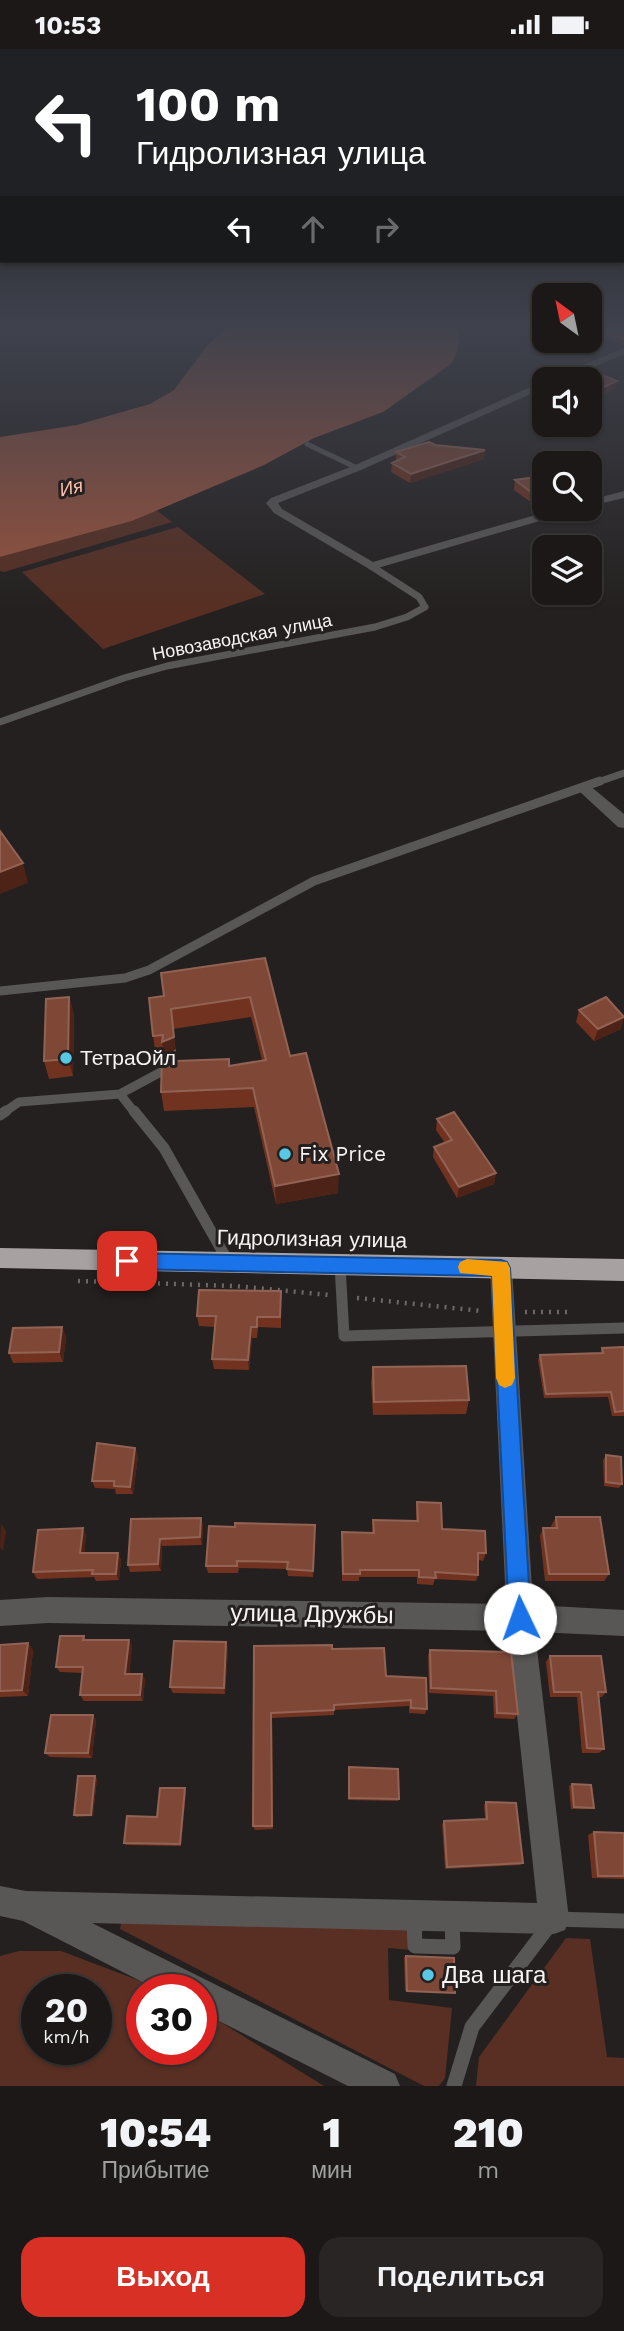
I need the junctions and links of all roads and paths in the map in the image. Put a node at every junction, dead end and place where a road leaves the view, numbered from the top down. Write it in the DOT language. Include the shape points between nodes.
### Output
graph roads {
  1 [pos="456,423"];
  2 [pos="307,444"];
  3 [pos="357,467"];
  4 [pos="624,493"];
  5 [pos="602,499"];
  6 [pos="532,520"];
  7 [pos="372,566"];
  8 [pos="0,722"];
  9 [pos="624,773"];
  10 [pos="584,788"];
  11 [pos="624,824"];
  12 [pos="0,991"];
  13 [pos="188,1063"];
  14 [pos="120,1094"];
  15 [pos="0,1115"];
  16 [pos="0,1258"];
  17 [pos="229,1263"];
  18 [pos="340,1265"];
  19 [pos="501,1268"];
  20 [pos="624,1270"];
  21 [pos="69,1281"];
  22 [pos="342,1297"];
  23 [pos="583,1312"];
  24 [pos="502,1322"];
  25 [pos="624,1328"];
  26 [pos="0,1613"];
  27 [pos="520,1618"];
  28 [pos="624,1623"];
  29 [pos="13,1904"];
  30 [pos="554,1919"];
  31 [pos="624,1921"];
  32 [pos="159,1974"];
  33 [pos="217,2003"];
  34 [pos="383,2086"];
  35 [pos="454,2086"];
  1 -- 3 [label="street"];
  2 -- 3 [label="lane"];
  3 -- 7 [label="street" via="272,503 278,511"];
  4 -- 5 [label="street"];
  6 -- 7 [label="street"];
  7 -- 8 [label="lane, Новозаводская улица" via="419,597 425,607 375,627 167,666"];
  9 -- 10 [label="lane"];
  10 -- 11 [label="street"];
  10 -- 12 [label="lane" via="314,881 149,970 125,978"];
  13 -- 14 [label="lane" via="176,1064"];
  14 -- 15 [label="lane" via="19,1102"];
  14 -- 17 [label="lane" via="164,1148"];
  16 -- 17 [label="highway, Гидролизная улица"];
  17 -- 18 [label="highway, Гидролизная улица"];
  18 -- 19 [label="highway, Гидролизная улица"];
  18 -- 22 [label="lane"];
  19 -- 20 [label="highway, Гидролизная улица"];
  19 -- 24 [label="street"];
  21 -- 22 [label="path" via="235,1286"];
  22 -- 24 [label="path"];
  22 -- 24 [label="lane" via="345,1336"];
  23 -- 24 [label="path"];
  24 -- 25 [label="lane"];
  24 -- 27 [label="street"];
  26 -- 27 [label="street, улица Дружбы" via="48,1609"];
  27 -- 28 [label="street, улица Дружбы"];
  27 -- 30 [label="street"];
  29 -- 30 [label="street"];
  29 -- 32 [label="street"];
  30 -- 31 [label="lane"];
  30 -- 35 [label="lane" via="472,2027"];
  33 -- 34 [label="street"];
}
